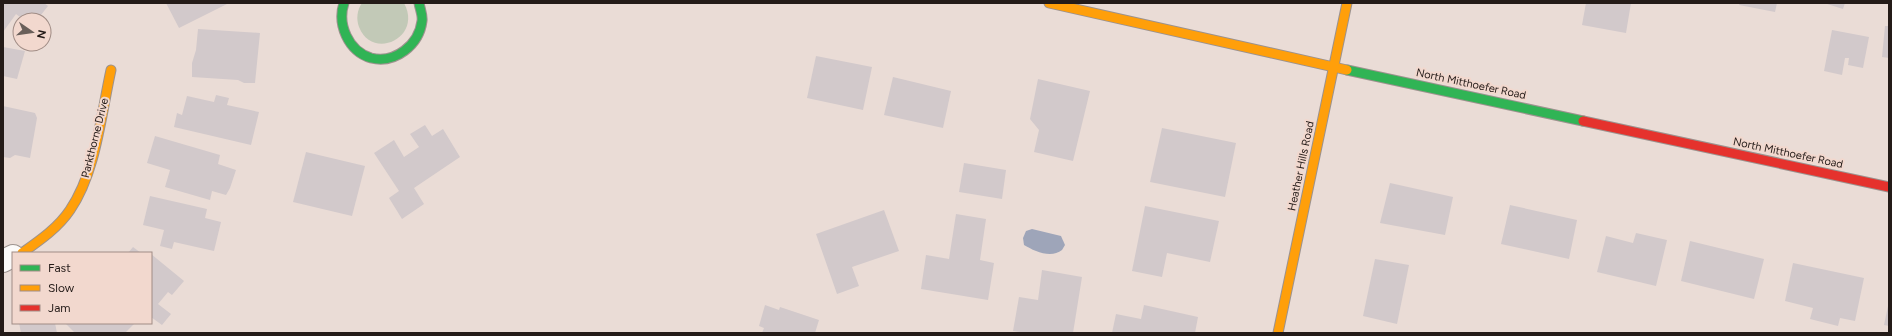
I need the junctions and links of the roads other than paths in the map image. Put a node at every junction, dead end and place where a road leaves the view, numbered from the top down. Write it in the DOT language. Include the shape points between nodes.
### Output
graph roads {
  1 [pos="344,3"];
  2 [pos="419,3"];
  3 [pos="1049,3"];
  4 [pos="1347,3"];
  5 [pos="1334,67"];
  6 [pos="111,70"];
  7 [pos="1889,187"];
  8 [pos="23,252"];
  9 [pos="12,256"];
  10 [pos="3,261"];
  11 [pos="1278,333"];
  1 -- 2 [label="main road" via="340,18 350,44 360,53 373,58 387,59 400,55 419,35 423,22"];
  3 -- 5 [label="main road, North Mitthoefer Road"];
  4 -- 5 [label="main road, Heather Hills Road"];
  5 -- 7 [label="main road, North Mitthoefer Road"];
  5 -- 11 [label="main road, Heather Hills Road"];
  6 -- 8 [label="main road, Parkthorne Drive" via="90,162 77,199 53,230"];
  9 -- 10 [label="street"];
}
